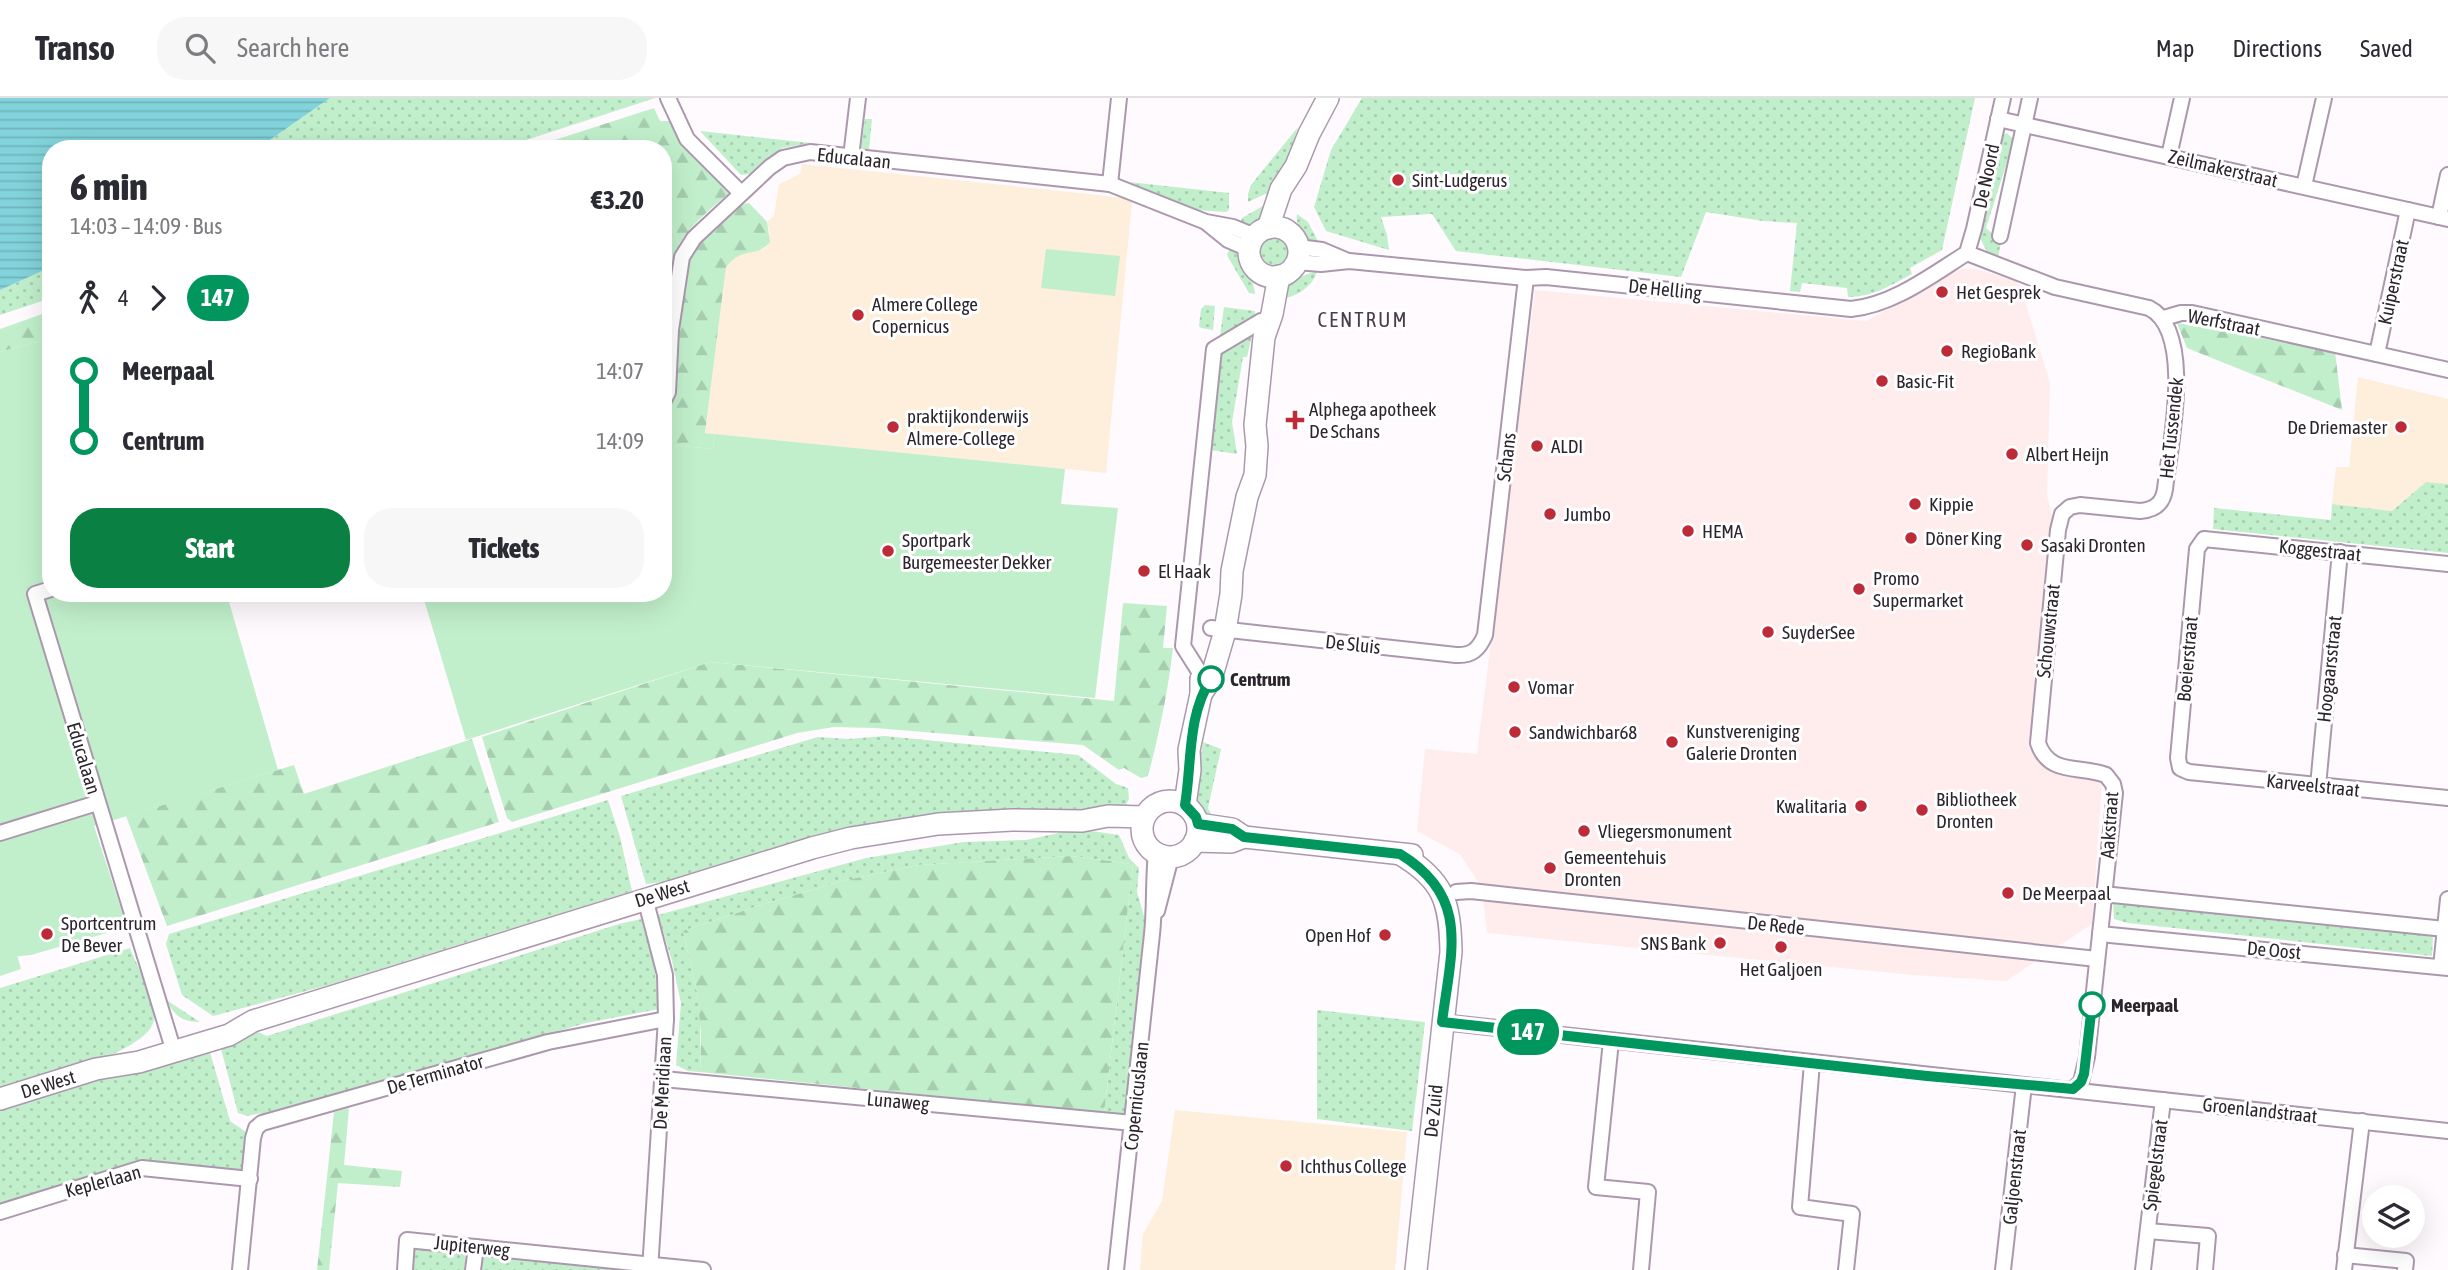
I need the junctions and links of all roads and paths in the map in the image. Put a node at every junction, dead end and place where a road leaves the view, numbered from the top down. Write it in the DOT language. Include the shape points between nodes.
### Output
graph roads {
  1 [pos="668,98"];
  2 [pos="858,98"];
  3 [pos="1119,98"];
  4 [pos="1328,98"];
  5 [pos="2003,98"];
  6 [pos="2031,98"];
  7 [pos="2182,98"];
  8 [pos="2323,98"];
  9 [pos="1998,119"];
  10 [pos="2025,125"];
  11 [pos="2169,156"];
  12 [pos="851,157"];
  13 [pos="2448,175"];
  14 [pos="1110,184"];
  15 [pos="2304,186"];
  16 [pos="741,193"];
  17 [pos="2408,210"];
  18 [pos="2443,218"];
  19 [pos="2000,236"];
  20 [pos="1275,242"];
  21 [pos="1967,253"];
  22 [pos="1271,275"];
  23 [pos="1526,278"];
  24 [pos="2165,318"];
  25 [pos="672,323"];
  26 [pos="1263,329"];
  27 [pos="2377,354"];
  28 [pos="2448,370"];
  29 [pos="2058,530"];
  30 [pos="2197,549"];
  31 [pos="2340,552"];
  32 [pos="2448,564"];
  33 [pos="42,592"];
  34 [pos="1218,629"];
  35 [pos="1485,635"];
  36 [pos="1200,673"];
  37 [pos="1201,694"];
  38 [pos="2038,732"];
  39 [pos="2180,768"];
  40 [pos="2318,786"];
  41 [pos="2448,798"];
  42 [pos="97,803"];
  43 [pos="1176,803"];
  44 [pos="1143,826"];
  45 [pos="0,833"];
  46 [pos="1197,833"];
  47 [pos="1400,854"];
  48 [pos="1163,855"];
  49 [pos="1464,892"];
  50 [pos="2103,894"];
  51 [pos="645,898"];
  52 [pos="2448,900"];
  53 [pos="2445,929"];
  54 [pos="2100,934"];
  55 [pos="1451,952"];
  56 [pos="2097,959"];
  57 [pos="2444,968"];
  58 [pos="666,1019"];
  59 [pos="1442,1022"];
  60 [pos="1611,1041"];
  61 [pos="172,1045"];
  62 [pos="1812,1063"];
  63 [pos="663,1079"];
  64 [pos="2024,1085"];
  65 [pos="2073,1089"];
  66 [pos="0,1099"];
  67 [pos="2163,1100"];
  68 [pos="2362,1121"];
  69 [pos="1133,1123"];
  70 [pos="2448,1130"];
  71 [pos="250,1179"];
  72 [pos="0,1212"];
  73 [pos="2148,1231"];
  74 [pos="476,1247"];
  75 [pos="2345,1262"];
  76 [pos="650,1267"];
  77 [pos="240,1270"];
  78 [pos="405,1270"];
  79 [pos="473,1270"];
  80 [pos="703,1270"];
  81 [pos="1116,1270"];
  82 [pos="1416,1270"];
  83 [pos="1641,1270"];
  84 [pos="1846,1270"];
  85 [pos="2003,1270"];
  86 [pos="2143,1270"];
  87 [pos="2205,1270"];
  88 [pos="2405,1270"];
  1 -- 16 [label="street" via="687,139"];
  2 -- 12 [label="street"];
  3 -- 14 [label="street"];
  4 -- 20 [label="main road" via="1281,189"];
  5 -- 9 [label="street, De Noord"];
  6 -- 10 [label="street, De Noord"];
  7 -- 11 [label="street"];
  8 -- 15 [label="street"];
  9 -- 10 [label="street, Zeilmakerstraat"];
  9 -- 21 [label="street, De Noord"];
  10 -- 11 [label="street, Zeilmakerstraat"];
  10 -- 19 [label="street, De Noord"];
  11 -- 15 [label="street, Zeilmakerstraat"];
  12 -- 14 [label="street, Educalaan"];
  12 -- 16 [label="street, Educalaan" via="810,152 783,158"];
  13 -- 18 [label="street"];
  14 -- 20 [label="street, Educalaan" via="1206,222"];
  15 -- 17 [label="street, Zeilmakerstraat"];
  16 -- 25 [label="street, Educalaan" via="694,238 682,257"];
  17 -- 18 [label="street, Zeilmakerstraat"];
  17 -- 27 [label="street, Kuiperstraat"];
  20 -- 22 [label="main road" via="1290,271"];
  20 -- 22 [label="main road" via="1252,263"];
  20 -- 23 [label="street, De Helling" via="1321,264 1349,261"];
  21 -- 23 [label="street, De Helling" via="1884,301 1852,309 1546,276"];
  21 -- 24 [label="street, Werfstraat" via="2055,287 2149,307"];
  22 -- 26 [label="main road" via="1260,312"];
  23 -- 35 [label="street, Schans"];
  24 -- 27 [label="street, Werfstraat" via="2192,313"];
  24 -- 29 [label="street, Het Tussendek" via="2178,371 2164,497 2155,507 2140,512 2075,506 2062,514"];
  26 -- 34 [label="main road" via="1255,425 1244,460 1247,497 1232,571 1220,590"];
  26 -- 36 [label="street" via="1214,349 1183,646"];
  27 -- 28 [label="street, Werfstraat"];
  29 -- 38 [label="street, Schouwstraat"];
  30 -- 31 [label="street, Koggestraat" via="2209,538"];
  30 -- 39 [label="street, Boeierstraat"];
  31 -- 32 [label="street, Koggestraat"];
  31 -- 40 [label="street, Hoogaarsstraat"];
  33 -- 42 [label="street, Educalaan" via="35,594"];
  34 -- 35 [label="street, De Sluis" via="1465,656 1479,648"];
  34 -- 36 [label="main road"];
  34 -- 37 [label="main road" via="1211,679"];
  36 -- 37 [label="main road"];
  37 -- 43 [label="main road" via="1189,750 1179,765"];
  38 -- 50 [label="street, Aakstraat" via="2040,748 2054,765 2098,772 2113,785"];
  39 -- 40 [label="street, Karveelstraat"];
  40 -- 41 [label="street, Karveelstraat"];
  42 -- 45 [label="street"];
  42 -- 61 [label="street, Educalaan"];
  43 -- 44 [label="main road" via="1150,809"];
  43 -- 46 [label="main road" via="1196,817"];
  44 -- 48 [label="main road" via="1149,849"];
  44 -- 51 [label="main road, De West" via="1106,829 1082,821 1012,820 938,824 851,838"];
  46 -- 47 [label="main road" via="1231,842 1244,837"];
  46 -- 48 [label="main road" via="1185,853"];
  47 -- 49 [label="main road" via="1429,861"];
  47 -- 55 [label="main road, De Zuid" via="1419,865 1442,893 1450,921"];
  48 -- 69 [label="street, Copernicuslaan" via="1153,887"];
  49 -- 55 [label="main road, De Zuid" via="1461,923"];
  49 -- 56 [label="street, De Rede"];
  50 -- 53 [label="street, De Oost"];
  50 -- 54 [label="street, Aakstraat"];
  51 -- 58 [label="street, De Meridiaan" via="665,975"];
  51 -- 61 [label="main road, De West" via="253,1021 229,1035"];
  52 -- 53 [label="street"];
  53 -- 57 [label="street"];
  54 -- 56 [label="street, Aakstraat"];
  54 -- 57 [label="street, De Oost"];
  55 -- 59 [label="main road, De Zuid"];
  56 -- 65 [label="street, Aakstraat" via="2084,1074"];
  58 -- 63 [label="street, De Meridiaan"];
  58 -- 71 [label="street, De Terminator" via="548,1042 262,1123 253,1138"];
  59 -- 60 [label="street, Groenlandstraat"];
  59 -- 82 [label="main road, De Zuid"];
  60 -- 62 [label="street, Groenlandstraat"];
  60 -- 83 [label="street" via="1596,1187 1648,1192"];
  61 -- 66 [label="main road, De West" via="139,1062 96,1069"];
  62 -- 64 [label="street, Groenlandstraat"];
  62 -- 84 [label="street" via="1800,1207 1852,1214"];
  63 -- 69 [label="street, Lunaweg"];
  63 -- 76 [label="street, De Meridiaan"];
  64 -- 65 [label="street, Groenlandstraat"];
  64 -- 85 [label="street, Galjoenstraat"];
  65 -- 67 [label="street, Groenlandstraat"];
  67 -- 68 [label="street, Groenlandstraat"];
  67 -- 73 [label="street, Spiegelstraat"];
  68 -- 70 [label="street, Groenlandstraat"];
  68 -- 75 [label="street"];
  69 -- 81 [label="street, Copernicuslaan"];
  71 -- 72 [label="street, Keplerlaan" via="142,1168"];
  71 -- 77 [label="street, De Terminator"];
  73 -- 86 [label="street, Spiegelstraat"];
  73 -- 87 [label="street, Spiegelstraat" via="2208,1236"];
  74 -- 76 [label="street, Jupiterweg"];
  74 -- 78 [label="street, Jupiterweg" via="407,1240"];
  74 -- 79 [label="street"];
  75 -- 88 [label="street" via="2406,1261"];
  76 -- 80 [label="street, Jupiterweg"];
}
